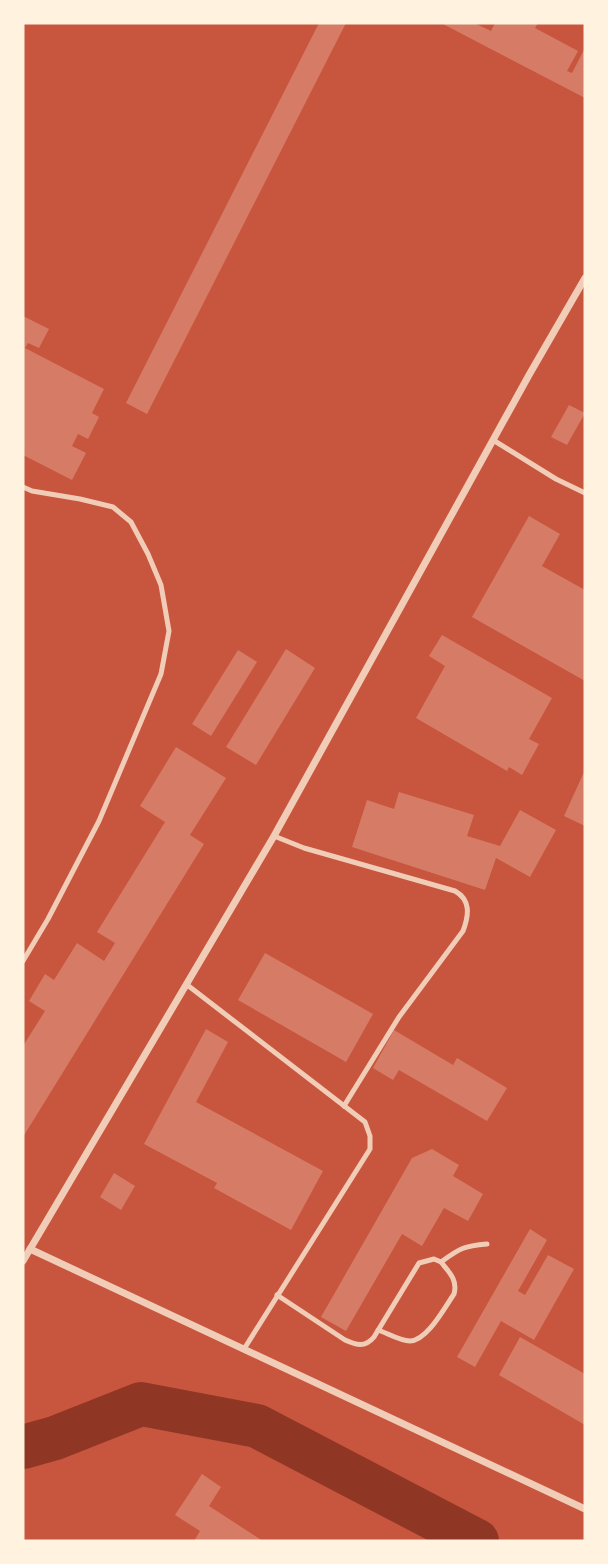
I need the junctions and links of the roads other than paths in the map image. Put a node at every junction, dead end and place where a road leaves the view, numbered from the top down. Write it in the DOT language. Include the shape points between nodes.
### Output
graph roads {
  1 [pos="585,278"];
  2 [pos="493,440"];
  3 [pos="23,487"];
  4 [pos="585,493"];
  5 [pos="274,836"];
  6 [pos="23,961"];
  7 [pos="186,984"];
  8 [pos="344,1106"];
  9 [pos="487,1244"];
  10 [pos="30,1249"];
  11 [pos="23,1261"];
  12 [pos="441,1262"];
  13 [pos="277,1295"];
  14 [pos="378,1330"];
  15 [pos="244,1349"];
  16 [pos="585,1510"];
  1 -- 2 [label="street"];
  2 -- 4 [label="lane"];
  2 -- 5 [label="street"];
  3 -- 6 [label="lane" via="113,507 131,522 161,585 169,631 162,674 99,821"];
  5 -- 7 [label="street"];
  5 -- 8 [label="lane" via="455,891 468,908 463,931 399,1017"];
  7 -- 8 [label="lane"];
  7 -- 10 [label="street"];
  8 -- 13 [label="lane" via="365,1122 370,1149"];
  9 -- 12 [label="lane" via="468,1246"];
  10 -- 11 [label="street"];
  10 -- 15 [label="street"];
  12 -- 14 [label="lane" via="419,1263"];
  12 -- 14 [label="lane" via="456,1287 425,1334 407,1341"];
  13 -- 14 [label="lane" via="356,1345 369,1342"];
  13 -- 15 [label="lane"];
  15 -- 16 [label="street"];
}
